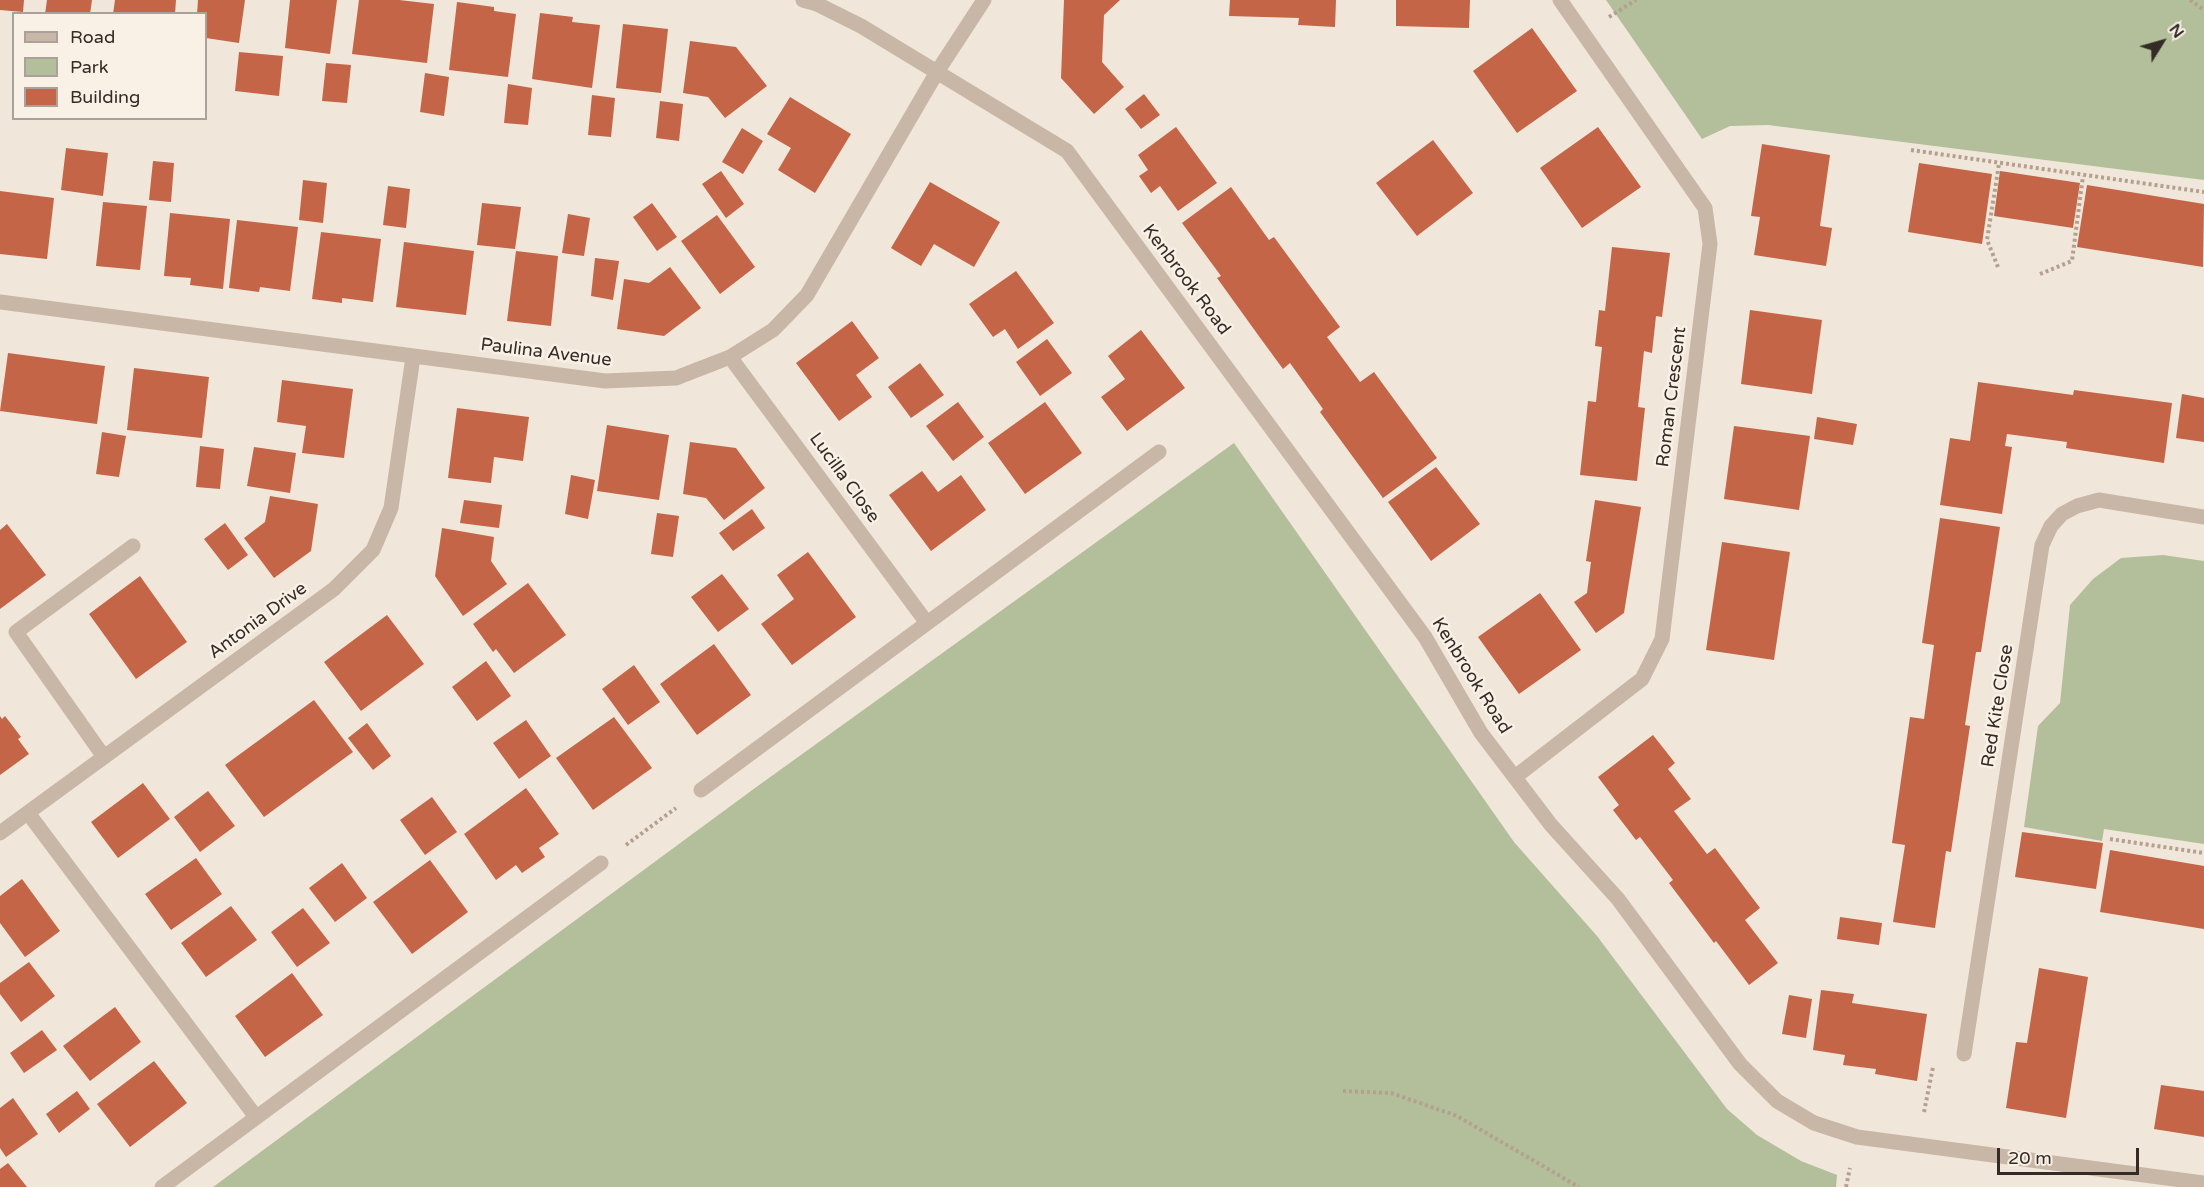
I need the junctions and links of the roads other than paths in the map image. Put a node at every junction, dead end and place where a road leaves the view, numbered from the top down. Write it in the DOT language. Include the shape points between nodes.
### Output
graph roads {
  1 [pos="984,0"];
  2 [pos="1560,0"];
  3 [pos="813,1"];
  4 [pos="937,72"];
  5 [pos="0,302"];
  6 [pos="413,357"];
  7 [pos="730,357"];
  8 [pos="1160,452"];
  9 [pos="2204,517"];
  10 [pos="133,546"];
  11 [pos="927,623"];
  12 [pos="104,757"];
  13 [pos="1515,777"];
  14 [pos="701,790"];
  15 [pos="28,813"];
  16 [pos="0,833"];
  17 [pos="601,863"];
  18 [pos="1964,1054"];
  19 [pos="256,1117"];
  20 [pos="2204,1183"];
  21 [pos="162,1187"];
  1 -- 4 [label="street, Paulina Avenue"];
  2 -- 13 [label="street, Roman Crescent" via="1705,207 1710,243 1662,639 1642,679"];
  3 -- 4 [label="street, Kenbrook Road"];
  4 -- 7 [label="street, Paulina Avenue" via="807,295 773,330"];
  4 -- 13 [label="street, Kenbrook Road" via="1066,151 1425,637 1481,733"];
  5 -- 6 [label="street, Paulina Avenue"];
  6 -- 7 [label="street, Paulina Avenue" via="605,381 676,378"];
  6 -- 12 [label="street, Antonia Drive" via="391,508 373,550 334,589"];
  7 -- 11 [label="street, Lucilla Close"];
  8 -- 11 [label="street"];
  9 -- 18 [label="street, Red Kite Close" via="2099,500 2062,514 2042,545"];
  10 -- 12 [label="street" via="15,632"];
  11 -- 14 [label="street"];
  12 -- 15 [label="street, Antonia Drive"];
  13 -- 20 [label="street, Kenbrook Road" via="1551,825 1618,899 1740,1064 1777,1101 1814,1123 1857,1137"];
  15 -- 16 [label="street, Antonia Drive"];
  15 -- 19 [label="street"];
  17 -- 19 [label="street"];
  19 -- 21 [label="street"];
}
